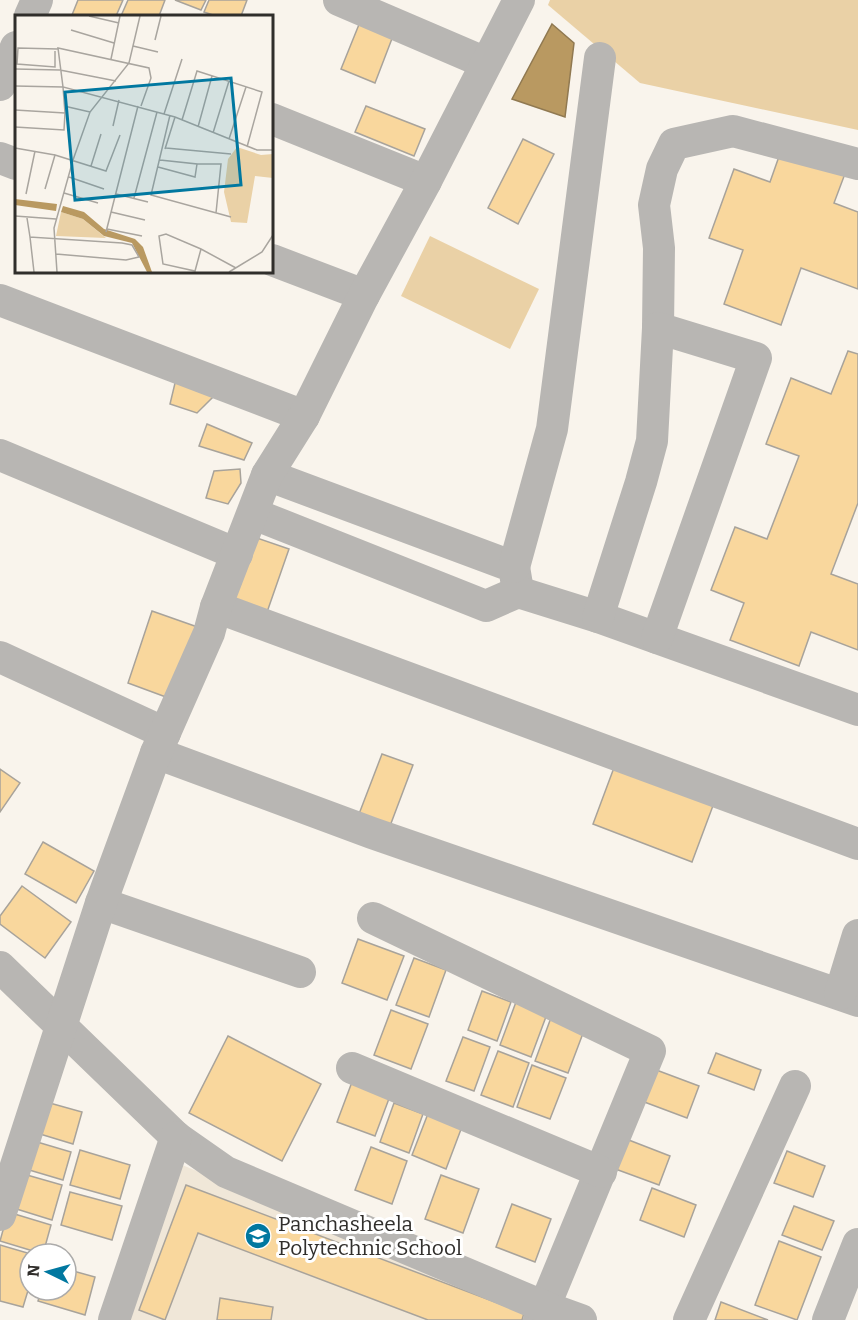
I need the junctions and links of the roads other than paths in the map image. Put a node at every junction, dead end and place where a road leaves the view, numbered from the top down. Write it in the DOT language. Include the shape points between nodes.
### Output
graph roads {
  1 [pos="37,0"];
  2 [pos="339,0"];
  3 [pos="519,0"];
  4 [pos="30,15"];
  5 [pos="15,49"];
  6 [pos="600,58"];
  7 [pos="486,63"];
  8 [pos="0,85"];
  9 [pos="273,119"];
  10 [pos="0,158"];
  11 [pos="15,164"];
  12 [pos="858,164"];
  13 [pos="426,181"];
  14 [pos="273,260"];
  15 [pos="364,295"];
  16 [pos="0,300"];
  17 [pos="658,328"];
  18 [pos="304,416"];
  19 [pos="0,455"];
  20 [pos="267,475"];
  21 [pos="254,514"];
  22 [pos="237,554"];
  23 [pos="516,579"];
  24 [pos="216,607"];
  25 [pos="598,617"];
  26 [pos="657,638"];
  27 [pos="0,657"];
  28 [pos="858,710"];
  29 [pos="161,743"];
  30 [pos="858,844"];
  31 [pos="100,903"];
  32 [pos="373,918"];
  33 [pos="858,935"];
  34 [pos="0,967"];
  35 [pos="300,972"];
  36 [pos="849,998"];
  37 [pos="60,1026"];
  38 [pos="352,1068"];
  39 [pos="795,1086"];
  40 [pos="176,1137"];
  41 [pos="601,1172"];
  42 [pos="0,1215"];
  43 [pos="858,1244"];
  44 [pos="542,1313"];
  45 [pos="114,1320"];
  46 [pos="581,1320"];
  47 [pos="689,1320"];
  48 [pos="828,1320"];
  1 -- 4 [label="street"];
  2 -- 7 [label="street"];
  3 -- 7 [label="street"];
  5 -- 8 [label="street"];
  6 -- 23 [label="street" via="552,429"];
  7 -- 13 [label="street"];
  9 -- 13 [label="street"];
  10 -- 11 [label="street"];
  12 -- 17 [label="street" via="734,131 674,144 662,169 654,205 659,248"];
  13 -- 15 [label="street"];
  14 -- 15 [label="street"];
  15 -- 18 [label="street"];
  16 -- 18 [label="street"];
  17 -- 25 [label="street" via="652,441"];
  17 -- 26 [label="street" via="756,358"];
  18 -- 20 [label="street"];
  19 -- 22 [label="street"];
  20 -- 21 [label="street"];
  20 -- 23 [label="street"];
  21 -- 22 [label="street"];
  21 -- 23 [label="street" via="486,606"];
  22 -- 24 [label="street"];
  23 -- 25 [label="street"];
  24 -- 29 [label="street" via="209,633"];
  24 -- 30 [label="street"];
  25 -- 26 [label="street"];
  26 -- 28 [label="street"];
  27 -- 29 [label="street"];
  29 -- 31 [label="street"];
  29 -- 36 [label="street" via="372,833"];
  31 -- 35 [label="street"];
  31 -- 37 [label="street"];
  32 -- 41 [label="street" via="650,1052"];
  33 -- 36 [label="street"];
  34 -- 37 [label="street"];
  37 -- 40 [label="street"];
  37 -- 42 [label="street"];
  38 -- 41 [label="street"];
  39 -- 47 [label="street"];
  40 -- 44 [label="street" via="226,1172"];
  40 -- 45 [label="street"];
  41 -- 44 [label="street"];
  43 -- 48 [label="street"];
  44 -- 46 [label="street"];
}
